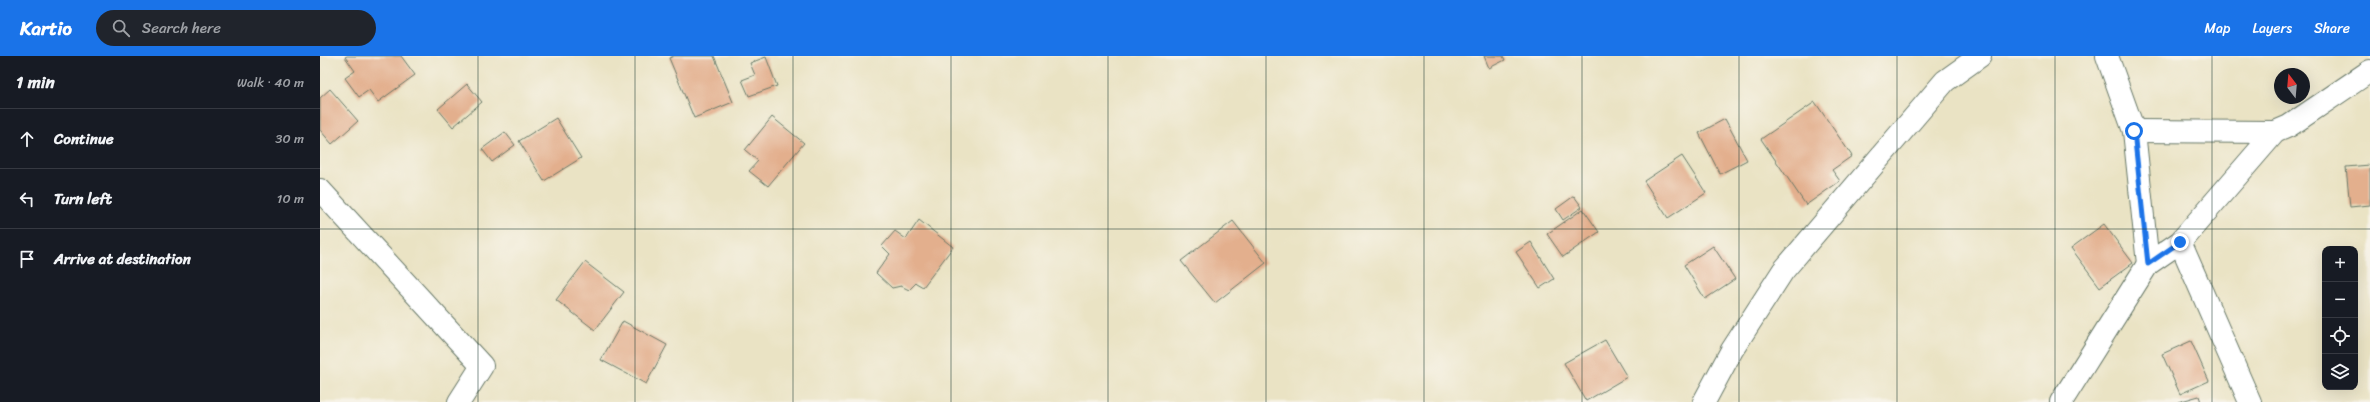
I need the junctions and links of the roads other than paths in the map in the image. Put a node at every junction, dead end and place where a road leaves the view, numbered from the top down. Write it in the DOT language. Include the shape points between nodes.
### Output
graph roads {
  1 [pos="1980,56"];
  2 [pos="2106,56"];
  3 [pos="2370,71"];
  4 [pos="2134,131"];
  5 [pos="2275,132"];
  6 [pos="320,190"];
  7 [pos="2180,242"];
  8 [pos="2148,264"];
  9 [pos="459,402"];
  10 [pos="1704,402"];
  11 [pos="2061,402"];
  12 [pos="2250,402"];
  1 -- 10 [label="street" via="1945,81 1783,271 1732,350"];
  2 -- 4 [label="street"];
  3 -- 5 [label="street" via="2289,126"];
  4 -- 5 [label="street"];
  4 -- 8 [label="street"];
  5 -- 7 [label="street"];
  6 -- 9 [label="street" via="482,366"];
  7 -- 8 [label="street"];
  7 -- 12 [label="street"];
  8 -- 11 [label="street"];
}
